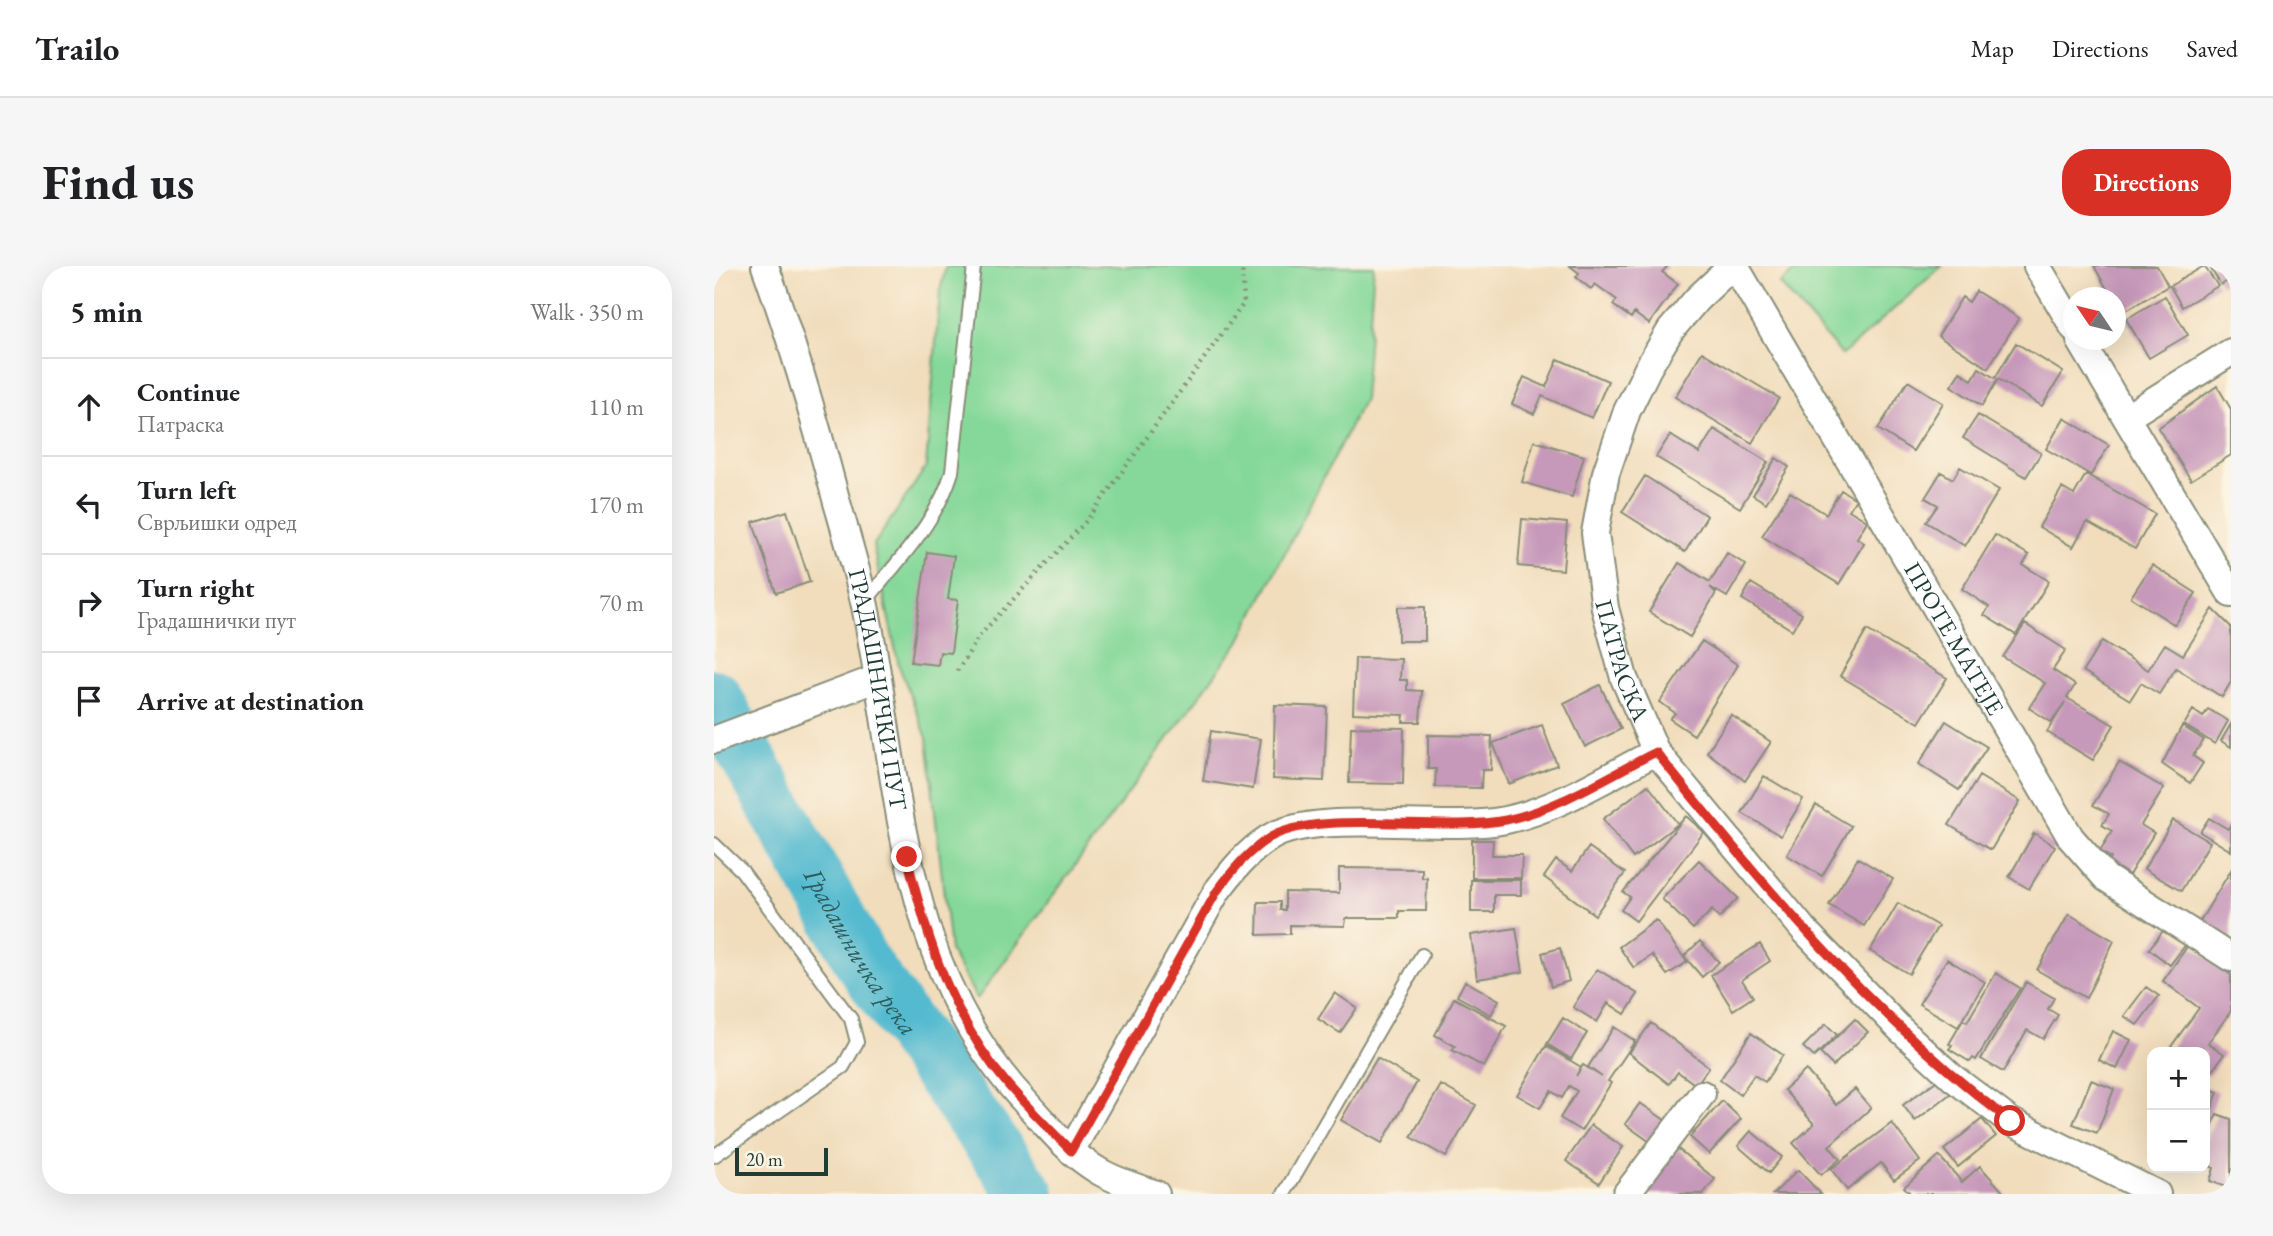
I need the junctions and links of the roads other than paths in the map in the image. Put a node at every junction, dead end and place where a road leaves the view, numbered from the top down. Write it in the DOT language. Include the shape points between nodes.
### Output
graph roads {
  1 [pos="765,266"];
  2 [pos="974,266"];
  3 [pos="1733,266"];
  4 [pos="2037,266"];
  5 [pos="2063,310"];
  6 [pos="2086,350"];
  7 [pos="2231,352"];
  8 [pos="2127,417"];
  9 [pos="2231,594"];
  10 [pos="864,603"];
  11 [pos="878,678"];
  12 [pos="714,740"];
  13 [pos="1656,752"];
  14 [pos="714,844"];
  15 [pos="1422,956"];
  16 [pos="2231,958"];
  17 [pos="1702,1094"];
  18 [pos="1071,1151"];
  19 [pos="714,1156"];
  20 [pos="1156,1194"];
  21 [pos="1284,1194"];
  22 [pos="1626,1194"];
  23 [pos="2157,1194"];
  1 -- 10 [label="street, ГРАДАШНИЧКИ ПУТ" via="802,370"];
  2 -- 10 [label="lane" via="952,471 945,495"];
  3 -- 13 [label="street, ПАТРАСКА" via="1670,331 1648,368 1627,411 1606,473 1595,533 1597,564 1624,678"];
  3 -- 16 [label="street, ПРОТЕ МАТЕЈЕ" via="2071,838 2106,878"];
  4 -- 5 [label="street"];
  6 -- 8 [label="street"];
  7 -- 8 [label="street"];
  8 -- 9 [label="street"];
  10 -- 11 [label="street, ГРАДАШНИЧКИ ПУТ"];
  11 -- 12 [label="street"];
  11 -- 18 [label="street, ГРАДАШНИЧКИ ПУТ" via="907,857 934,955 962,1017 1007,1084"];
  13 -- 18 [label="street" via="1557,802 1508,820 1465,826 1312,825 1271,837 1237,864 1217,891"];
  13 -- 23 [label="street, ПАТРАСКА" via="1804,930 1953,1078 2010,1121"];
  14 -- 19 [label="lane" via="742,871 851,1019 856,1042 844,1067"];
  15 -- 21 [label="lane"];
  17 -- 22 [label="street"];
  18 -- 20 [label="street, ГРАДАШНИЧКИ ПУТ" via="1098,1171"];
}
